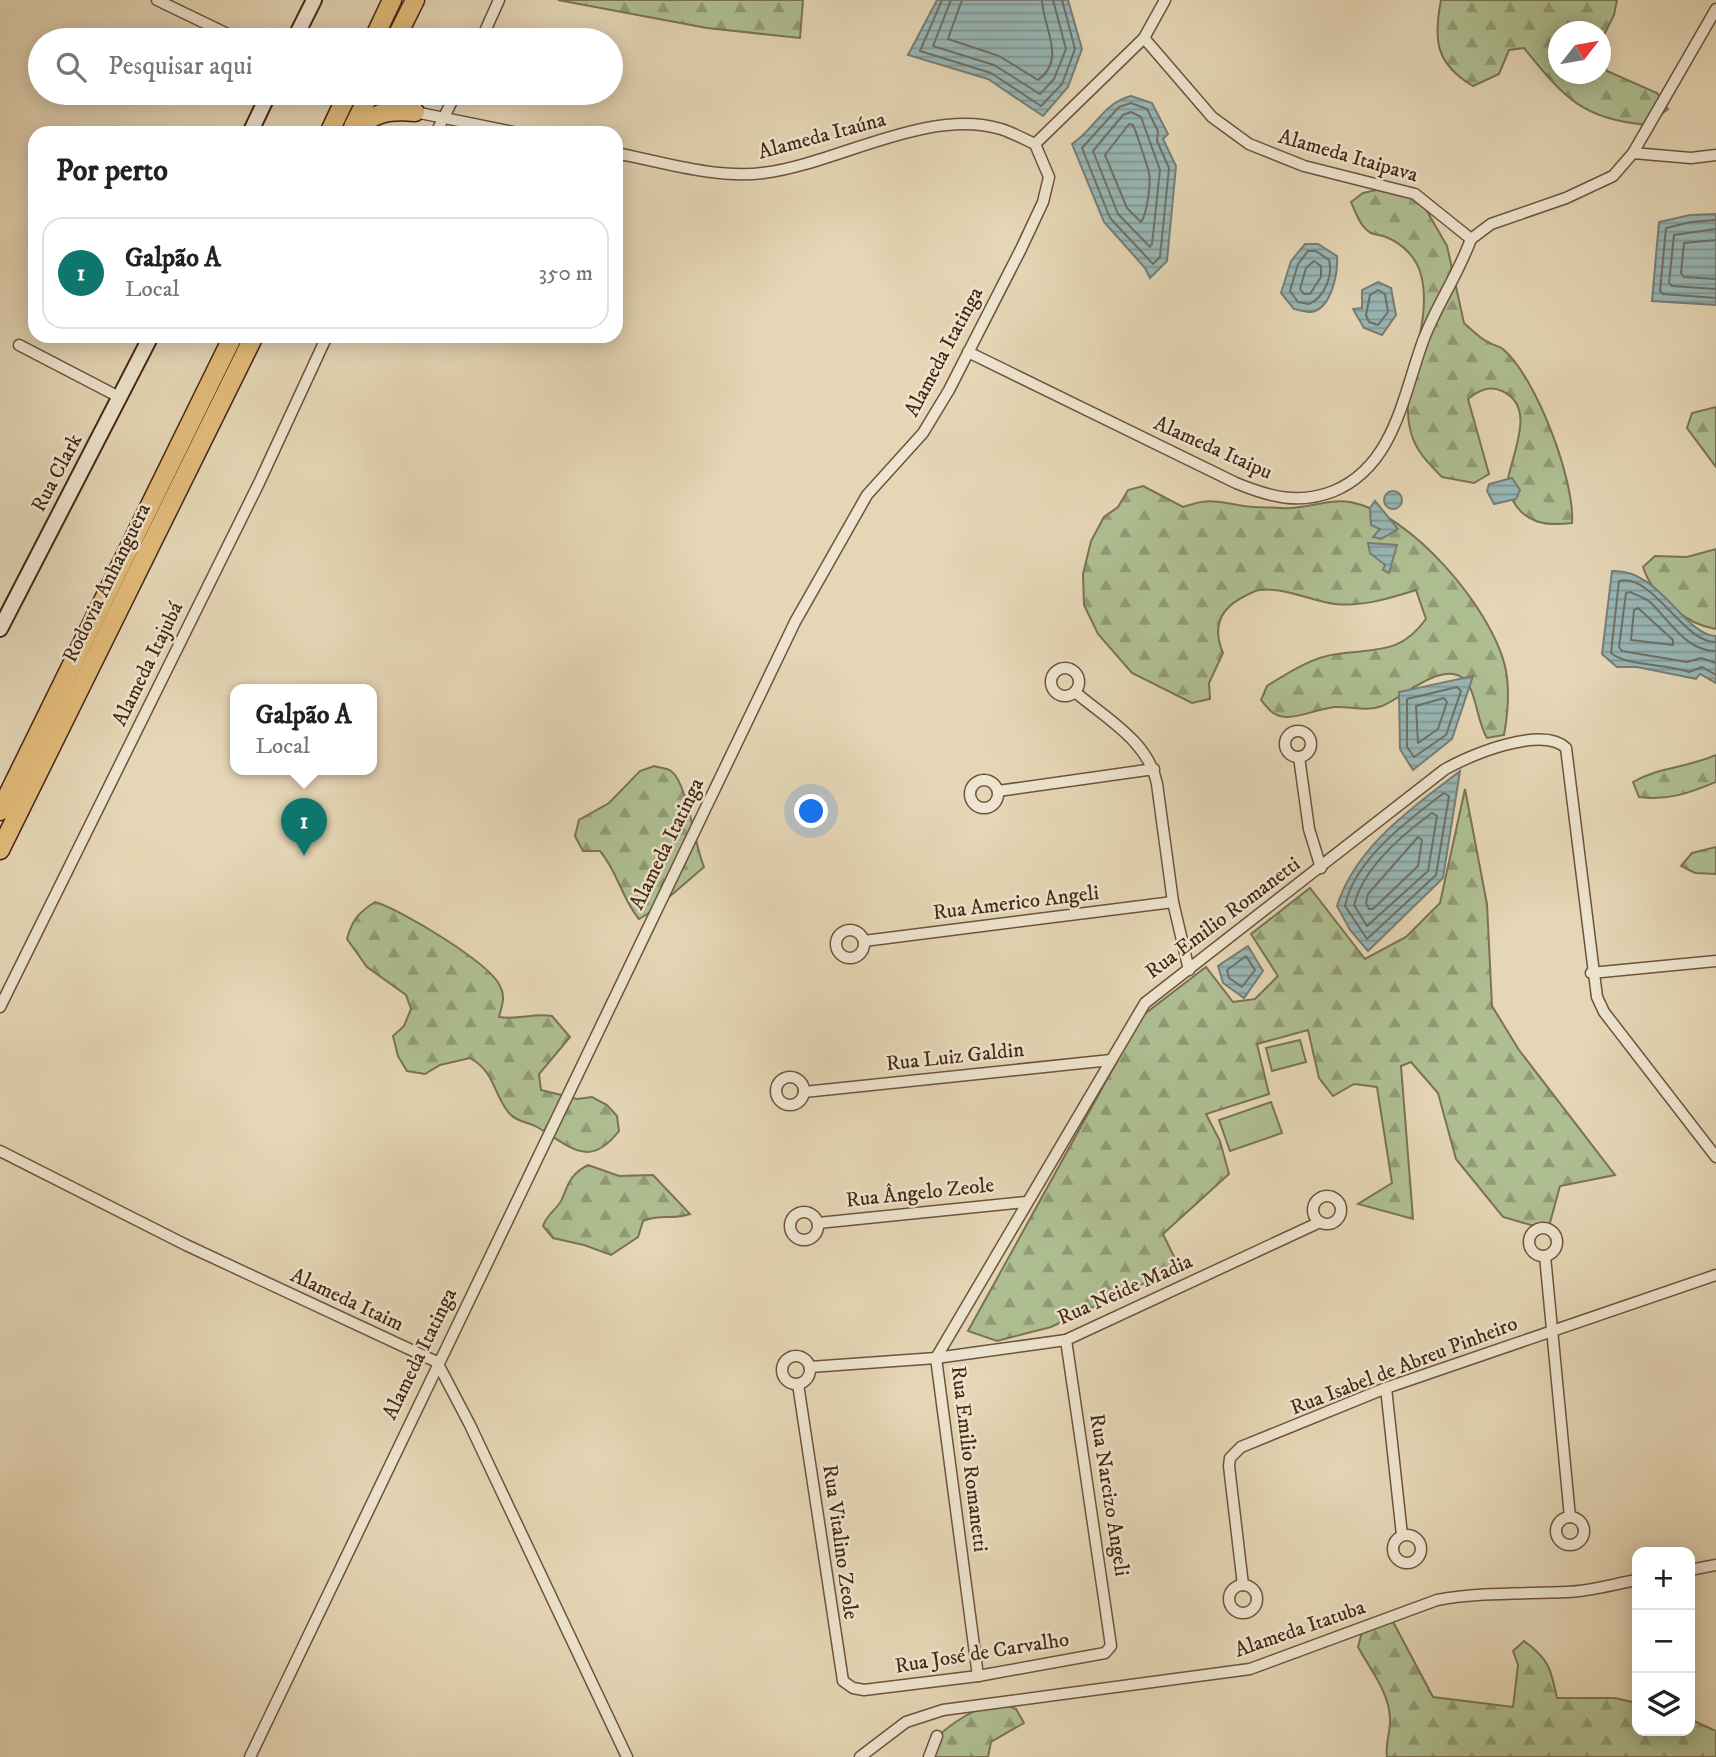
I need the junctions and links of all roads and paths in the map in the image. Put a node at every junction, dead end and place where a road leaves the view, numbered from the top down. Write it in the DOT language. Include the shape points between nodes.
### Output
graph roads {
  1 [pos="157,0"];
  2 [pos="314,0"];
  3 [pos="392,0"];
  4 [pos="415,0"];
  5 [pos="499,0"];
  6 [pos="1166,0"];
  7 [pos="1716,9"];
  8 [pos="215,28"];
  9 [pos="300,28"];
  10 [pos="379,28"];
  11 [pos="401,28"];
  12 [pos="486,28"];
  13 [pos="1144,38"];
  14 [pos="263,105"];
  15 [pos="342,105"];
  16 [pos="364,105"];
  17 [pos="406,105"];
  18 [pos="451,105"];
  19 [pos="415,112"];
  20 [pos="445,118"];
  21 [pos="253,126"];
  22 [pos="332,126"];
  23 [pos="354,126"];
  24 [pos="359,126"];
  25 [pos="440,126"];
  26 [pos="484,126"];
  27 [pos="1035,144"];
  28 [pos="1633,153"];
  29 [pos="623,154"];
  30 [pos="1716,155"];
  31 [pos="1471,239"];
  32 [pos="148,343"];
  33 [pos="230,343"];
  34 [pos="251,343"];
  35 [pos="324,343"];
  36 [pos="19,345"];
  37 [pos="968,352"];
  38 [pos="121,398"];
  39 [pos="0,629"];
  40 [pos="1075,692"];
  41 [pos="1299,757"];
  42 [pos="1154,769"];
  43 [pos="998,791"];
  44 [pos="0,811"];
  45 [pos="0,850"];
  46 [pos="1321,868"];
  47 [pos="1173,902"];
  48 [pos="864,941"];
  49 [pos="1716,961"];
  50 [pos="1189,970"];
  51 [pos="1591,973"];
  52 [pos="0,1007"];
  53 [pos="1111,1060"];
  54 [pos="804,1093"];
  55 [pos="0,1151"];
  56 [pos="1716,1157"];
  57 [pos="1026,1202"];
  58 [pos="1320,1222"];
  59 [pos="818,1223"];
  60 [pos="1545,1256"];
  61 [pos="1716,1279"];
  62 [pos="1553,1329"];
  63 [pos="1066,1340"];
  64 [pos="936,1358"];
  65 [pos="437,1362"];
  66 [pos="810,1367"];
  67 [pos="798,1384"];
  68 [pos="1386,1388"];
  69 [pos="1570,1517"];
  70 [pos="1402,1535"];
  71 [pos="1716,1565"];
  72 [pos="1695,1569"];
  73 [pos="1632,1581"];
  74 [pos="1243,1585"];
  75 [pos="1105,1653"];
  76 [pos="978,1676"];
  77 [pos="864,1690"];
  78 [pos="937,1737"];
  79 [pos="250,1757"];
  80 [pos="627,1757"];
  81 [pos="860,1757"];
  82 [pos="929,1757"];
  1 -- 8 [label="street"];
  2 -- 9 [label="street"];
  3 -- 10 [label="highway"];
  4 -- 11 [label="highway"];
  5 -- 12 [label="street"];
  6 -- 13 [label="street"];
  7 -- 28 [label="street"];
  13 -- 27 [label="street"];
  13 -- 31 [label="street, Alameda Itaipava" via="1212,117 1249,144 1304,166 1415,194"];
  14 -- 21 [label="street"];
  15 -- 22 [label="highway"];
  16 -- 23 [label="highway"];
  17 -- 19 [label="highway"];
  18 -- 20 [label="street"];
  19 -- 20 [label="street"];
  19 -- 24 [label="highway" via="383,112"];
  20 -- 25 [label="street"];
  20 -- 26 [label="street"];
  27 -- 29 [label="street, Alameda Itaúna" via="999,128 947,126 749,175"];
  27 -- 37 [label="street, Alameda Itatinga" via="1049,177 1045,195"];
  28 -- 30 [label="street" via="1691,158"];
  28 -- 31 [label="street" via="1604,181 1491,224"];
  31 -- 37 [label="street, Alameda Itaipu" via="1424,340 1382,451 1359,479 1316,497 1291,500 1260,494"];
  32 -- 38 [label="street, Rua Clark"];
  33 -- 44 [label="highway, Rodovia Anhanguera"];
  34 -- 45 [label="highway, Rodovia Anhanguera"];
  35 -- 52 [label="street, Alameda Itajubá"];
  36 -- 38 [label="street"];
  37 -- 65 [label="street, Alameda Itatinga" via="923,433 867,495 795,622"];
  38 -- 39 [label="street, Rua Clark"];
  40 -- 42 [label="street" via="1139,746"];
  41 -- 46 [label="street" via="1309,829"];
  42 -- 43 [label="street"];
  42 -- 47 [label="street"];
  46 -- 50 [label="street, Rua Emilio Romanetti"];
  46 -- 51 [label="street, Rua Emilio Romanetti" via="1462,759 1517,743 1556,741 1568,754"];
  47 -- 48 [label="street, Rua Americo Angeli"];
  47 -- 50 [label="street"];
  49 -- 51 [label="street"];
  50 -- 53 [label="street, Rua Emilio Romanetti" via="1145,1003"];
  51 -- 56 [label="street, Rua Emilio Romanetti" via="1604,1013"];
  53 -- 54 [label="street, Rua Luiz Galdin"];
  53 -- 57 [label="street, Rua Emilio Romanetti"];
  55 -- 65 [label="street, Alameda Itaim" via="186,1245"];
  57 -- 59 [label="street, Rua Ângelo Zeole"];
  57 -- 64 [label="street, Rua Emilio Romanetti"];
  58 -- 63 [label="street, Rua Neide Madia"];
  60 -- 62 [label="street"];
  61 -- 62 [label="street, Rua Isabel de Abreu Pinheiro"];
  62 -- 68 [label="street, Rua Isabel de Abreu Pinheiro"];
  62 -- 69 [label="street"];
  63 -- 64 [label="street, Rua Neide Madia"];
  63 -- 75 [label="street, Rua Narcizo Angeli" via="1112,1638"];
  64 -- 66 [label="street, Rua Neide Madia"];
  64 -- 76 [label="street, Rua Emilio Romanetti"];
  65 -- 79 [label="street, Alameda Itatinga"];
  65 -- 80 [label="street"];
  66 -- 67 [label="street" via="809,1376"];
  66 -- 67 [label="street, Rua Vitalino Zeole" via="801,1357 792,1356 785,1362 782,1371 786,1379"];
  67 -- 77 [label="street, Rua Vitalino Zeole" via="839,1672 849,1686"];
  68 -- 70 [label="street"];
  68 -- 74 [label="street, Rua Isabel de Abreu Pinheiro" via="1235,1452 1229,1466"];
  71 -- 72 [label="street"];
  73 -- 81 [label="street, Alameda Itatuba" via="1569,1592 1459,1596 1250,1669 934,1712 906,1722"];
  75 -- 76 [label="street, Rua José de Carvalho"];
  76 -- 77 [label="street, Rua José de Carvalho"];
  78 -- 82 [label="street"];
}
